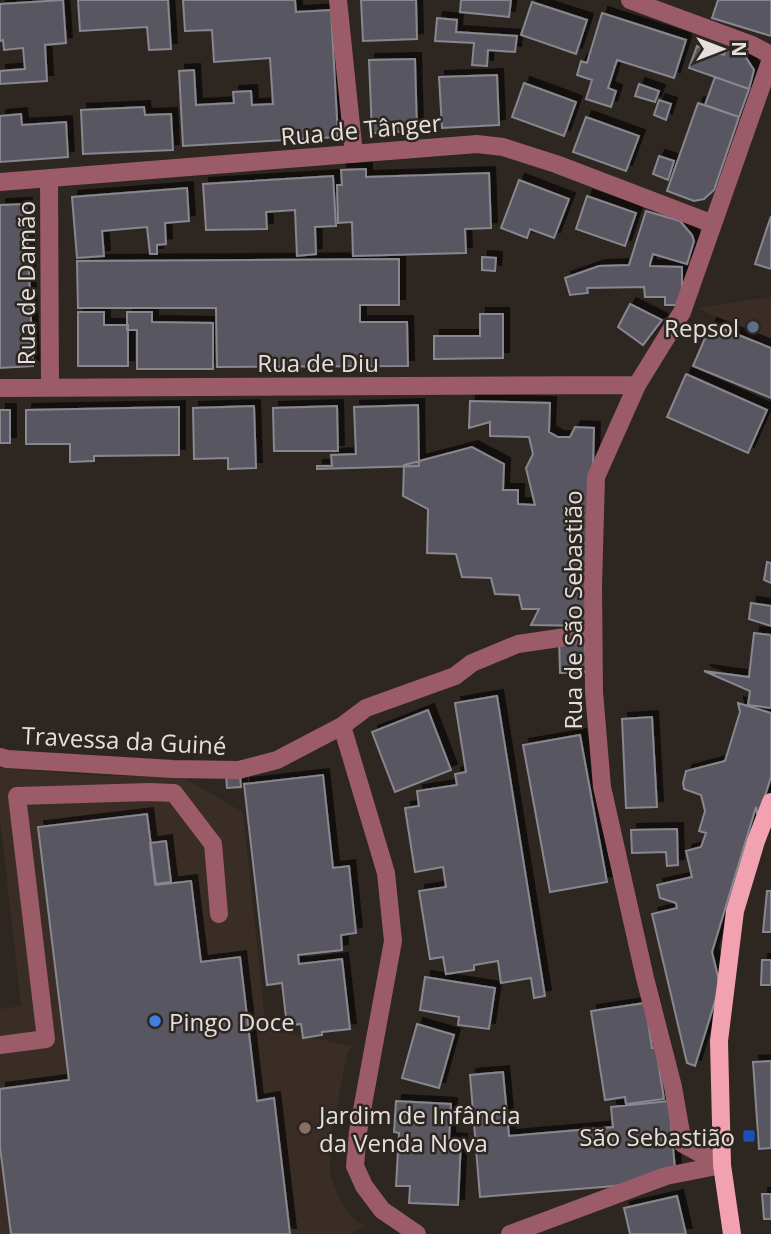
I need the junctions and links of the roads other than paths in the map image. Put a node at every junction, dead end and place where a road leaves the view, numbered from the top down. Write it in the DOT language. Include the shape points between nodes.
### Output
graph roads {
  1 [pos="338,0"];
  2 [pos="630,0"];
  3 [pos="771,57"];
  4 [pos="354,154"];
  5 [pos="48,178"];
  6 [pos="0,182"];
  7 [pos="713,224"];
  8 [pos="636,385"];
  9 [pos="0,388"];
  10 [pos="50,388"];
  11 [pos="593,633"];
  12 [pos="342,726"];
  13 [pos="0,757"];
  14 [pos="771,802"];
  15 [pos="219,915"];
  16 [pos="0,1045"];
  17 [pos="722,1166"];
  18 [pos="417,1234"];
  19 [pos="510,1234"];
  20 [pos="732,1234"];
  1 -- 4 [label="street"];
  2 -- 3 [label="street" via="752,45"];
  3 -- 7 [label="street, Rua de São Sebastião"];
  4 -- 5 [label="street, Rua de Tânger"];
  4 -- 7 [label="street, Rua de Tânger" via="477,144 503,147"];
  5 -- 6 [label="street, Rua de Tânger"];
  5 -- 10 [label="street, Rua de Damão"];
  7 -- 8 [label="street, Rua de São Sebastião" via="682,312"];
  8 -- 10 [label="street, Rua de Diu"];
  8 -- 11 [label="street, Rua de São Sebastião" via="596,477"];
  9 -- 10 [label="street, Rua de Diu"];
  11 -- 12 [label="street, Travessa da Guiné" via="518,643 472,663 455,676 366,708"];
  11 -- 17 [label="street, Rua de São Sebastião" via="602,787 683,1144"];
  12 -- 13 [label="street, Travessa da Guiné" via="277,760 239,771"];
  12 -- 18 [label="street" via="386,873 393,941 355,1166 382,1210"];
  14 -- 17 [label="main road" via="735,911 719,1041"];
  15 -- 16 [label="street" via="213,844 174,793 17,796 46,1040"];
  17 -- 19 [label="street" via="666,1176"];
  17 -- 20 [label="main road"];
}
